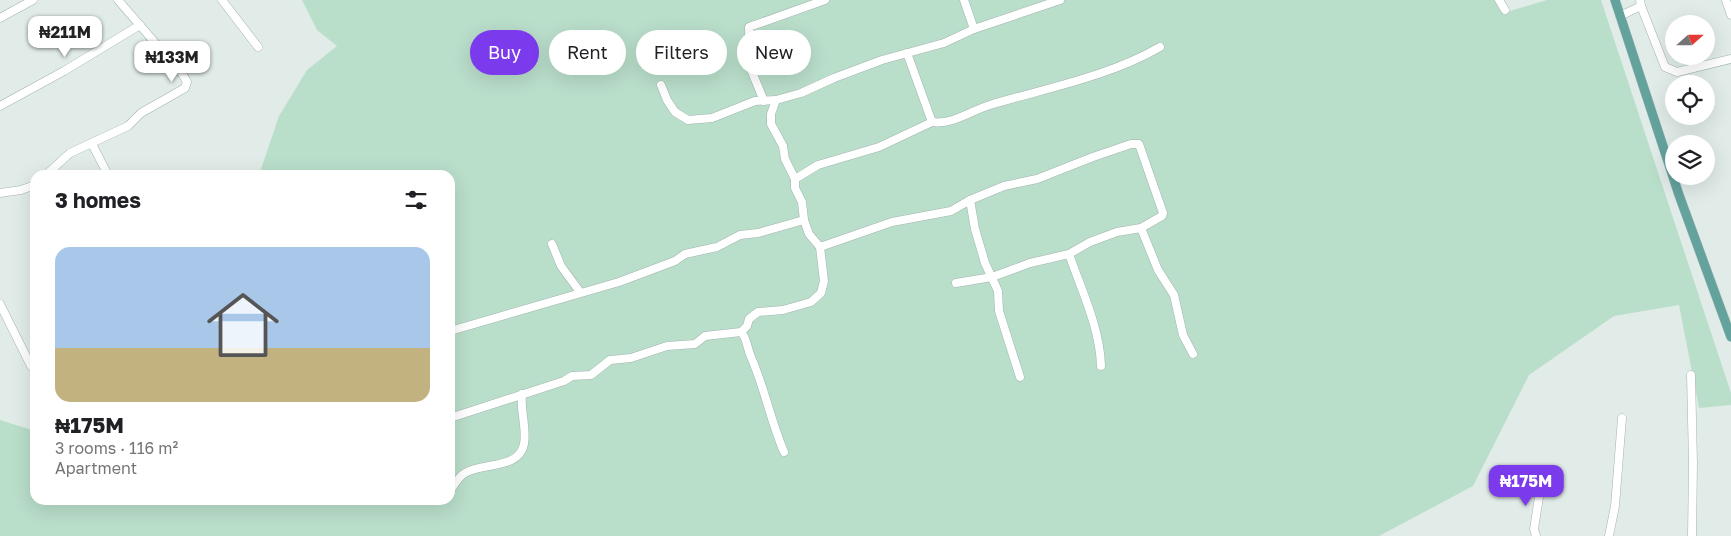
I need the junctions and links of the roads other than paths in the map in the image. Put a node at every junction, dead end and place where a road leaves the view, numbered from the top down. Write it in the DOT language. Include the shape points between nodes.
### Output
graph roads {
  1 [pos="32,0"];
  2 [pos="118,0"];
  3 [pos="222,0"];
  4 [pos="825,0"];
  5 [pos="964,0"];
  6 [pos="1060,0"];
  7 [pos="1499,0"];
  8 [pos="1615,0"];
  9 [pos="1726,0"];
  10 [pos="1641,3"];
  11 [pos="1505,10"];
  12 [pos="1731,15"];
  13 [pos="1620,16"];
  14 [pos="0,18"];
  15 [pos="140,25"];
  16 [pos="974,29"];
  17 [pos="258,47"];
  18 [pos="1160,47"];
  19 [pos="907,53"];
  20 [pos="1731,59"];
  21 [pos="662,85"];
  22 [pos="764,100"];
  23 [pos="776,100"];
  24 [pos="0,106"];
  25 [pos="932,122"];
  26 [pos="92,144"];
  27 [pos="51,170"];
  28 [pos="105,170"];
  29 [pos="794,179"];
  30 [pos="30,187"];
  31 [pos="0,193"];
  32 [pos="970,200"];
  33 [pos="804,220"];
  34 [pos="1141,228"];
  35 [pos="552,244"];
  36 [pos="820,247"];
  37 [pos="1069,254"];
  38 [pos="992,277"];
  39 [pos="956,283"];
  40 [pos="580,292"];
  41 [pos="0,304"];
  42 [pos="455,330"];
  43 [pos="741,332"];
  44 [pos="1731,337"];
  45 [pos="1193,354"];
  46 [pos="30,364"];
  47 [pos="1101,366"];
  48 [pos="1691,375"];
  49 [pos="1020,377"];
  50 [pos="522,394"];
  51 [pos="455,416"];
  52 [pos="1622,418"];
  53 [pos="784,452"];
  54 [pos="1542,478"];
  55 [pos="455,485"];
  56 [pos="1536,536"];
  57 [pos="1609,536"];
  58 [pos="1692,536"];
  1 -- 14 [label="street"];
  2 -- 15 [label="street"];
  3 -- 17 [label="street"];
  4 -- 22 [label="street" via="749,27 750,67"];
  5 -- 16 [label="street"];
  6 -- 16 [label="street"];
  7 -- 11 [label="street"];
  8 -- 13 [label="main road"];
  9 -- 12 [label="street"];
  10 -- 13 [label="street"];
  10 -- 20 [label="street" via="1665,67 1677,72"];
  13 -- 44 [label="main road"];
  15 -- 24 [label="street"];
  15 -- 26 [label="street" via="183,75 187,82 185,88 141,113 128,126"];
  16 -- 19 [label="street" via="944,43"];
  18 -- 25 [label="street" via="1109,70 987,106 957,119"];
  19 -- 23 [label="street"];
  19 -- 25 [label="street"];
  21 -- 22 [label="street" via="675,112 688,120 712,118"];
  22 -- 23 [label="street"];
  23 -- 29 [label="street" via="771,124 783,146"];
  25 -- 29 [label="street" via="879,147 818,166"];
  26 -- 27 [label="street" via="70,153"];
  26 -- 28 [label="street"];
  29 -- 33 [label="street"];
  30 -- 31 [label="street"];
  32 -- 34 [label="street" via="1004,186 1037,180 1130,144 1139,144 1163,213"];
  32 -- 36 [label="street" via="951,211 892,222"];
  32 -- 38 [label="street" via="975,230"];
  33 -- 36 [label="street" via="809,234"];
  33 -- 40 [label="street" via="740,235 717,247 684,254 675,261 619,282"];
  34 -- 37 [label="street" via="1117,232"];
  34 -- 45 [label="street" via="1158,270 1174,296 1183,335"];
  35 -- 40 [label="street" via="561,266"];
  36 -- 43 [label="street" via="824,281 821,293 797,308 758,312"];
  37 -- 38 [label="street" via="1030,262"];
  37 -- 47 [label="street" via="1094,327"];
  38 -- 39 [label="street"];
  38 -- 49 [label="street"];
  40 -- 42 [label="street"];
  41 -- 46 [label="street"];
  43 -- 50 [label="street" via="705,336 695,344 667,346 631,358 610,360 591,375 572,376"];
  43 -- 53 [label="street" via="761,380 772,423"];
  48 -- 58 [label="street"];
  50 -- 51 [label="street"];
  50 -- 55 [label="street" via="525,428 524,446 519,456 464,473"];
  52 -- 57 [label="street" via="1615,506"];
  54 -- 56 [label="street" via="1534,529"];
}
